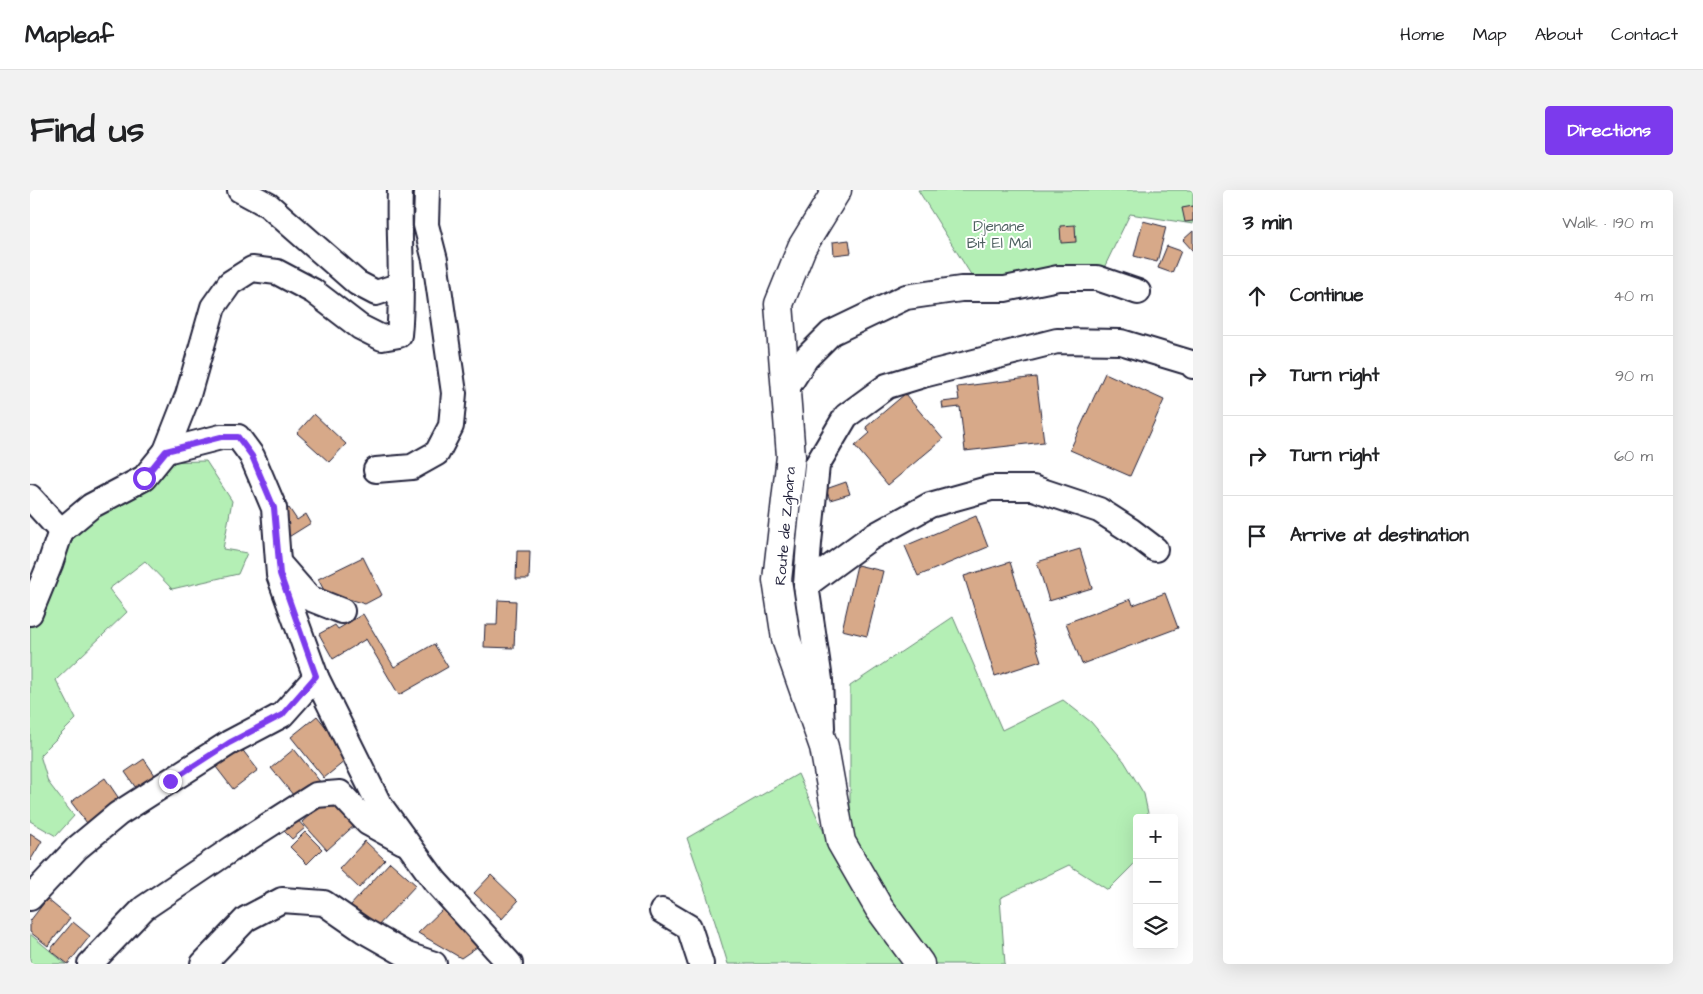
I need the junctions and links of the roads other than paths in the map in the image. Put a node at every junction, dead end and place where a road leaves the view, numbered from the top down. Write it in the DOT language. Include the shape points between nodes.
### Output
graph roads {
  1 [pos="240,190"];
  2 [pos="400,190"];
  3 [pos="427,190"];
  4 [pos="837,190"];
  5 [pos="401,285"];
  6 [pos="1138,292"];
  7 [pos="1193,366"];
  8 [pos="785,391"];
  9 [pos="166,451"];
  10 [pos="376,470"];
  11 [pos="30,497"];
  12 [pos="61,530"];
  13 [pos="1155,549"];
  14 [pos="279,564"];
  15 [pos="806,585"];
  16 [pos="342,611"];
  17 [pos="30,613"];
  18 [pos="316,676"];
  19 [pos="824,747"];
  20 [pos="410,846"];
  21 [pos="30,898"];
  22 [pos="662,911"];
  23 [pos="90,964"];
  24 [pos="203,964"];
  25 [pos="434,964"];
  26 [pos="510,964"];
  27 [pos="702,964"];
  28 [pos="920,964"];
  1 -- 5 [label="street" via="268,205 357,283 376,294"];
  2 -- 5 [label="street"];
  3 -- 10 [label="street" via="426,225 454,393 451,426 437,453 412,467"];
  4 -- 8 [label="street, Route de Zghara" via="802,247 780,304"];
  5 -- 9 [label="street" via="399,335 382,338 313,291 277,272 252,269 230,283 213,307 188,396"];
  6 -- 8 [label="street" via="1096,278 1058,278 1005,289 961,289 906,297 831,333 806,358"];
  7 -- 15 [label="street" via="1121,342 1057,341 887,386 846,416 817,465"];
  8 -- 19 [label="street, Route de Zghara" via="791,456 777,580 786,639"];
  9 -- 12 [label="street" via="144,478 91,506"];
  9 -- 14 [label="street" via="221,437 238,437 252,456 274,508"];
  11 -- 12 [label="street"];
  12 -- 17 [label="street"];
  13 -- 15 [label="street" via="1099,510 1033,488 991,488 930,505 870,538"];
  14 -- 16 [label="street" via="309,598"];
  14 -- 18 [label="street"];
  15 -- 19 [label="street" via="820,680"];
  18 -- 20 [label="street" via="379,804"];
  18 -- 21 [label="street" via="282,715 229,743 118,814 78,848"];
  19 -- 28 [label="street, Route de Zghara" via="841,842 879,908"];
  20 -- 23 [label="street" via="368,823 340,793 316,795 144,908"];
  20 -- 26 [label="street" via="434,880"];
  22 -- 27 [label="street" via="689,927"];
  24 -- 25 [label="street" via="246,919 282,900 324,903 362,930 407,955"];
}
